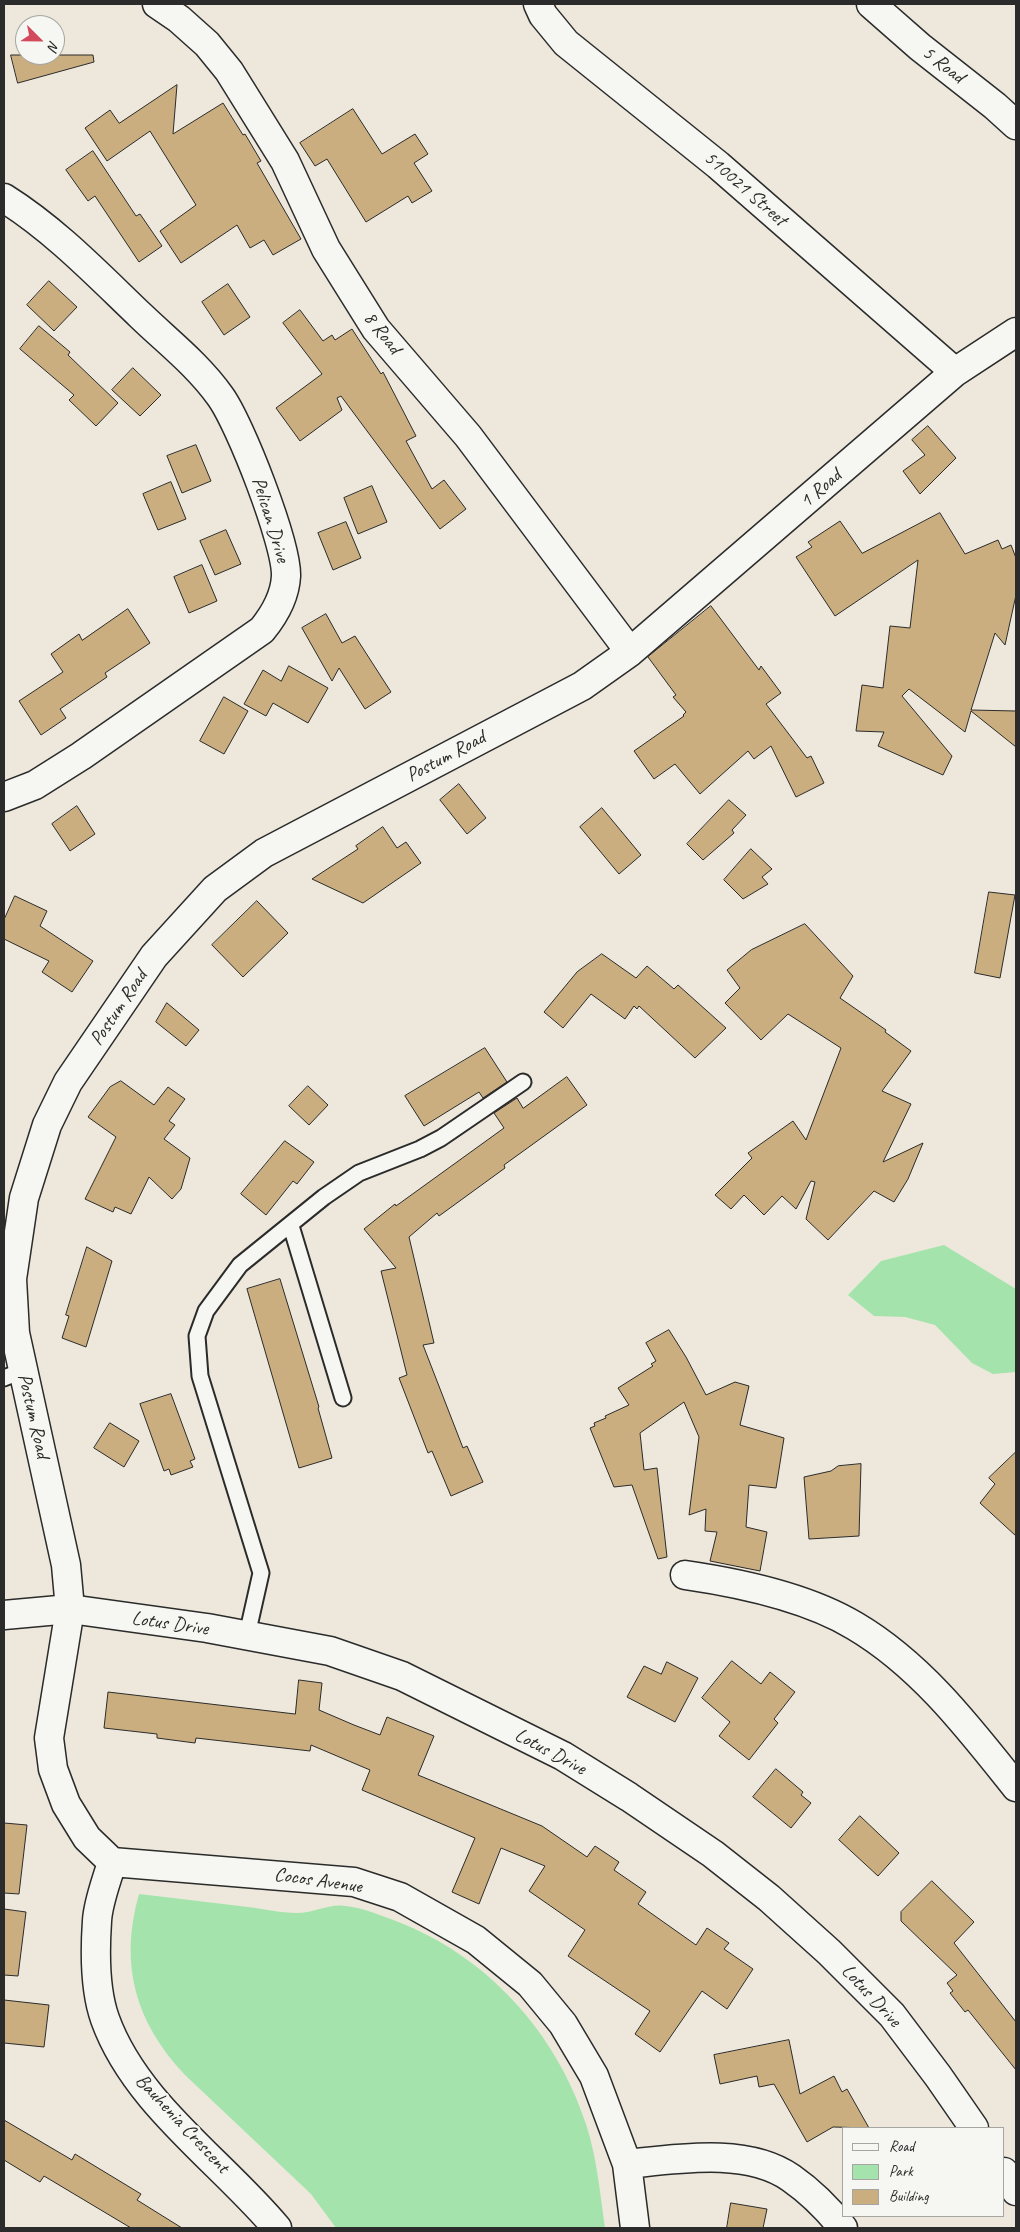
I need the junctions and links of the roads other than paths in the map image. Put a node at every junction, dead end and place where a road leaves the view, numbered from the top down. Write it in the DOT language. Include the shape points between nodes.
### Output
graph roads {
  1 [pos="157,4"];
  2 [pos="538,4"];
  3 [pos="871,4"];
  4 [pos="1016,125"];
  5 [pos="4,198"];
  6 [pos="1016,332"];
  7 [pos="955,372"];
  8 [pos="630,652"];
  9 [pos="4,797"];
  10 [pos="523,1082"];
  11 [pos="291,1226"];
  12 [pos="10,1332"];
  13 [pos="13,1375"];
  14 [pos="343,1398"];
  15 [pos="685,1575"];
  16 [pos="70,1609"];
  17 [pos="4,1615"];
  18 [pos="247,1635"];
  19 [pos="1016,1787"];
  20 [pos="112,1862"];
  21 [pos="973,2127"];
  22 [pos="627,2164"];
  23 [pos="1005,2174"];
  24 [pos="1016,2191"];
  25 [pos="277,2228"];
  26 [pos="635,2228"];
  27 [pos="843,2228"];
  1 -- 8 [label="street, 8 Road" via="207,44 229,71 285,161 326,249 376,329 468,436"];
  2 -- 7 [label="street, 510021 Street" via="566,43 718,165"];
  3 -- 4 [label="street, 5 Road"];
  5 -- 9 [label="street, Pelican Drive" via="76,254 191,361 221,397 264,492 281,544 286,574 284,593 262,630 81,756 35,785"];
  6 -- 7 [label="street, 1 Road"];
  7 -- 8 [label="street, 1 Road"];
  8 -- 12 [label="street, Postum Road" via="582,686 264,853 215,889 196,909 154,956 68,1082 47,1125 24,1198 12,1279"];
  10 -- 11 [label="lane" via="441,1138 359,1173 324,1197"];
  11 -- 14 [label="lane"];
  11 -- 18 [label="lane" via="240,1265 206,1311 197,1336 200,1376 208,1407 259,1564 260,1581"];
  12 -- 13 [label="street, Postum Road"];
  13 -- 16 [label="street, Postum Road" via="66,1565"];
  15 -- 19 [label="street" via="730,1581 770,1592 855,1626 904,1661 931,1686"];
  16 -- 17 [label="street, Lotus Drive"];
  16 -- 18 [label="street, Lotus Drive"];
  16 -- 20 [label="street" via="49,1738 53,1769 66,1804 87,1838"];
  18 -- 21 [label="street, Lotus Drive" via="330,1651 402,1676 562,1756 629,1797 713,1854 769,1898 829,1952 892,2016"];
  20 -- 22 [label="street, Cocos Avenue" via="354,1882 400,1897 476,1940 530,1984 563,2024 594,2076"];
  20 -- 25 [label="street, Bauhenia Crescent" via="97,1919 97,1973 105,2017 123,2059 165,2112 253,2199"];
  22 -- 26 [label="street, Cocos Avenue"];
  22 -- 27 [label="street" via="684,2158 732,2159 762,2165 790,2177 826,2207"];
  23 -- 24 [label="street"];
}
